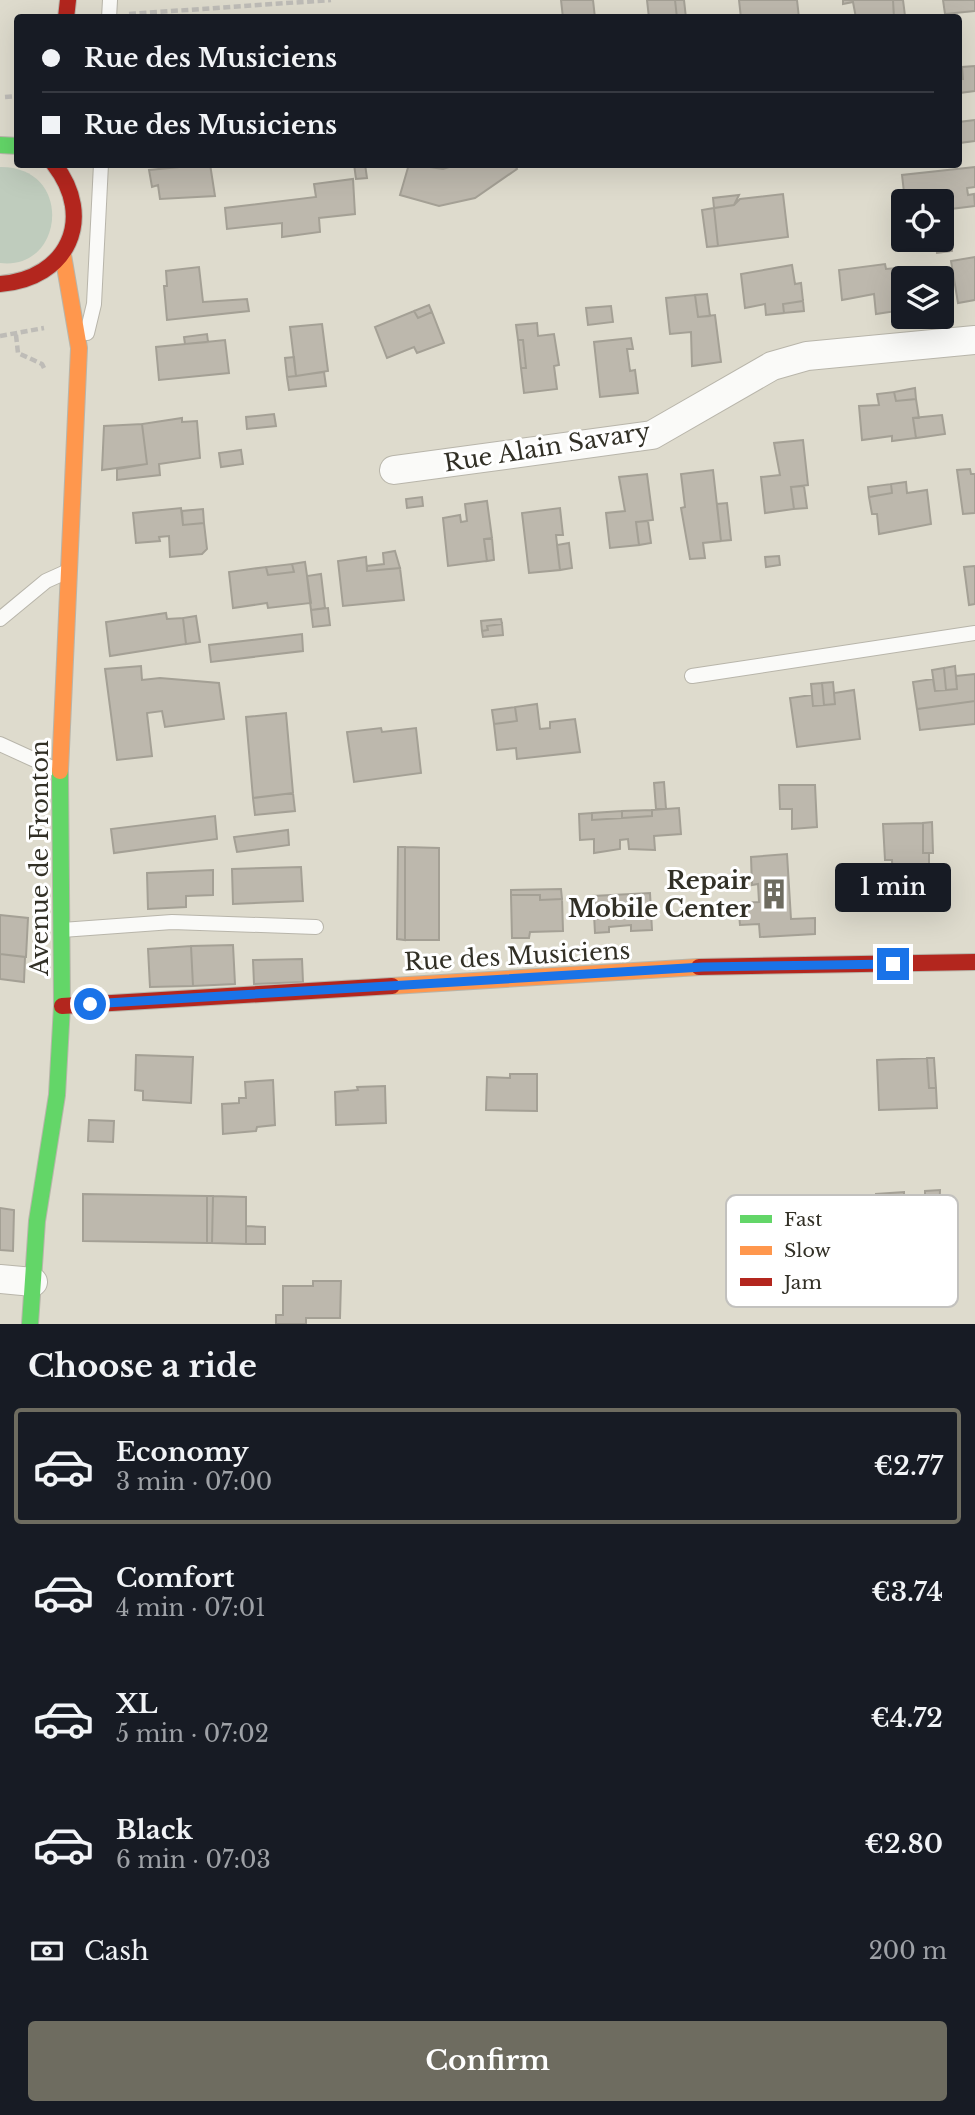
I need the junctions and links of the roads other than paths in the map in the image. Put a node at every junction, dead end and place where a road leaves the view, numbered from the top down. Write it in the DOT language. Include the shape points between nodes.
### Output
graph roads {
  1 [pos="101,168"];
  2 [pos="66,173"];
  3 [pos="63,255"];
  4 [pos="8,286"];
  5 [pos="36,297"];
  6 [pos="61,336"];
  7 [pos="975,340"];
  8 [pos="394,470"];
  9 [pos="68,571"];
  10 [pos="0,619"];
  11 [pos="975,633"];
  12 [pos="692,676"];
  13 [pos="0,744"];
  14 [pos="60,772"];
  15 [pos="316,927"];
  16 [pos="61,930"];
  17 [pos="975,962"];
  18 [pos="62,1006"];
  19 [pos="0,1279"];
  20 [pos="33,1282"];
  21 [pos="30,1324"];
  1 -- 6 [label="lane" via="93,318 89,332"];
  2 -- 3 [label="main road, Avenue de Fronton" via="75,218"];
  3 -- 4 [label="main road" via="46,272"];
  3 -- 6 [label="main road, Avenue de Fronton" via="64,277 77,321"];
  4 -- 5 [label="main road"];
  6 -- 9 [label="main road, Avenue de Fronton" via="76,390"];
  7 -- 8 [label="street, Rue Alain Savary" via="807,356 772,366 652,435"];
  9 -- 10 [label="lane" via="46,581"];
  9 -- 14 [label="main road, Avenue de Fronton"];
  11 -- 12 [label="lane"];
  13 -- 14 [label="lane"];
  14 -- 16 [label="main road, Avenue de Fronton"];
  15 -- 16 [label="lane" via="172,922"];
  16 -- 18 [label="main road, Avenue de Fronton"];
  17 -- 18 [label="main road, Rue des Musiciens" via="703,967"];
  18 -- 20 [label="main road, Avenue de Fronton" via="57,1095 37,1221"];
  19 -- 20 [label="street"];
  20 -- 21 [label="main road, Avenue de Fronton"];
}
